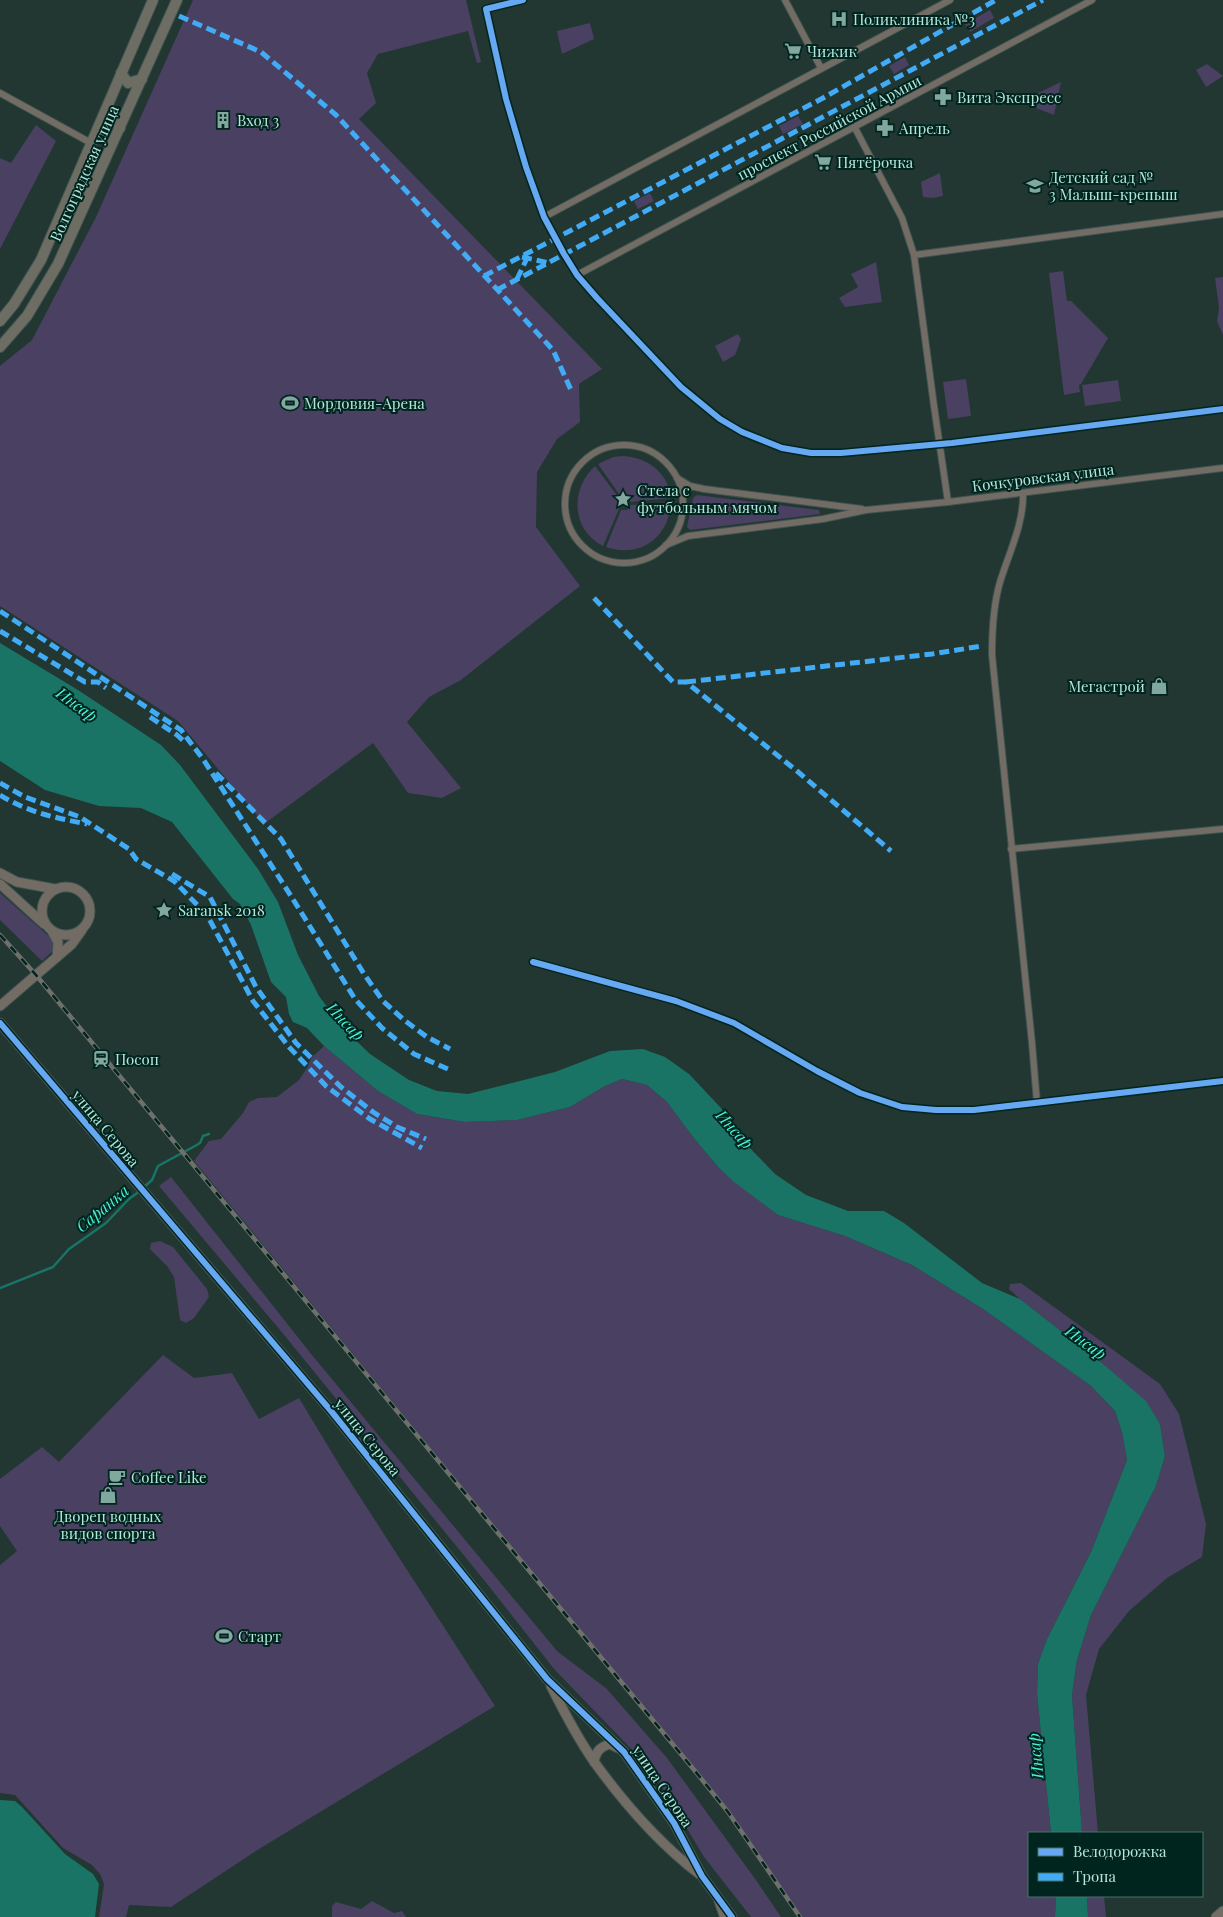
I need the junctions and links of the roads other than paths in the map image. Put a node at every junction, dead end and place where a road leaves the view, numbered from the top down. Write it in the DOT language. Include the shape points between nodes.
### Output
graph roads {
  1 [pos="153,0"];
  2 [pos="177,0"];
  3 [pos="523,0"];
  4 [pos="785,0"];
  5 [pos="950,0"];
  6 [pos="1092,0"];
  7 [pos="821,68"];
  8 [pos="121,73"];
  9 [pos="142,80"];
  10 [pos="0,93"];
  11 [pos="104,114"];
  12 [pos="120,128"];
  13 [pos="854,128"];
  14 [pos="91,143"];
  15 [pos="1223,214"];
  16 [pos="544,217"];
  17 [pos="914,254"];
  18 [pos="577,275"];
  19 [pos="0,321"];
  20 [pos="0,347"];
  21 [pos="1223,409"];
  22 [pos="941,444"];
  23 [pos="1223,468"];
  24 [pos="677,478"];
  25 [pos="1023,493"];
  26 [pos="948,502"];
  27 [pos="866,510"];
  28 [pos="666,545"];
  29 [pos="1223,829"];
  30 [pos="1011,849"];
  31 [pos="0,873"];
  32 [pos="0,884"];
  33 [pos="56,888"];
  34 [pos="84,928"];
  35 [pos="49,929"];
  36 [pos="57,957"];
  37 [pos="533,962"];
  38 [pos="0,1006"];
  39 [pos="0,1024"];
  40 [pos="1223,1081"];
  41 [pos="1037,1103"];
  42 [pos="547,1679"];
  43 [pos="624,1752"];
  44 [pos="594,1762"];
  45 [pos="702,1876"];
  46 [pos="712,1890"];
  47 [pos="1223,1911"];
  48 [pos="722,1917"];
  49 [pos="732,1917"];
  50 [pos="1216,1917"];
  1 -- 8 [label="main road, Волгоградская улица"];
  2 -- 9 [label="main road, Волгоградская улица"];
  3 -- 16 [label="street" via="486,9 506,99"];
  4 -- 7 [label="street"];
  5 -- 7 [label="street"];
  6 -- 13 [label="street, проспект Российской Армии"];
  7 -- 16 [label="street"];
  8 -- 9 [label="main road" via="128,83"];
  8 -- 11 [label="main road, Волгоградская улица"];
  9 -- 12 [label="main road, Волгоградская улица"];
  10 -- 14 [label="street"];
  11 -- 12 [label="main road" via="115,116"];
  11 -- 14 [label="main road, Волгоградская улица"];
  12 -- 20 [label="main road, Волгоградская улица" via="49,282 27,316"];
  13 -- 17 [label="street" via="902,218"];
  13 -- 18 [label="street, проспект Российской Армии"];
  14 -- 19 [label="main road, Волгоградская улица" via="40,260"];
  15 -- 17 [label="street"];
  16 -- 18 [label="street"];
  17 -- 22 [label="street"];
  18 -- 22 [label="street" via="681,387 720,419 750,436 782,448 811,453"];
  21 -- 22 [label="street"];
  22 -- 26 [label="street"];
  23 -- 25 [label="street, Кочкуровская улица"];
  24 -- 27 [label="street, Кочкуровская улица" via="690,486 704,489"];
  24 -- 28 [label="street" via="683,498 682,513 678,528"];
  24 -- 28 [label="street" via="664,460 644,448 610,446 581,464 566,494 570,528 593,554 609,561 626,563 649,557"];
  25 -- 26 [label="street, Кочкуровская улица"];
  25 -- 30 [label="street" via="1024,509 994,610 992,644"];
  26 -- 27 [label="street, Кочкуровская улица"];
  27 -- 28 [label="street, Кочкуровская улица" via="824,519 688,536"];
  29 -- 30 [label="street"];
  30 -- 41 [label="street"];
  31 -- 33 [label="street" via="17,882"];
  32 -- 35 [label="street"];
  33 -- 34 [label="street" via="72,887 84,894 90,915"];
  33 -- 35 [label="street" via="42,906 43,920"];
  34 -- 35 [label="street" via="71,935"];
  34 -- 36 [label="street"];
  35 -- 36 [label="street" via="58,942"];
  36 -- 38 [label="street"];
  37 -- 41 [label="street" via="676,1001 734,1023 860,1093 902,1107 974,1110"];
  39 -- 42 [label="street, улица Серова" via="330,1411"];
  40 -- 41 [label="street"];
  42 -- 43 [label="street, улица Серова"];
  42 -- 44 [label="street, улица Серова"];
  43 -- 44 [label="street" via="610,1744 602,1746 595,1753"];
  43 -- 45 [label="street, улица Серова" via="674,1823"];
  44 -- 45 [label="street, улица Серова" via="647,1826"];
  45 -- 46 [label="street, улица Серова"];
  46 -- 48 [label="street"];
  46 -- 49 [label="street, улица Серова"];
  47 -- 50 [label="main road"];
}
